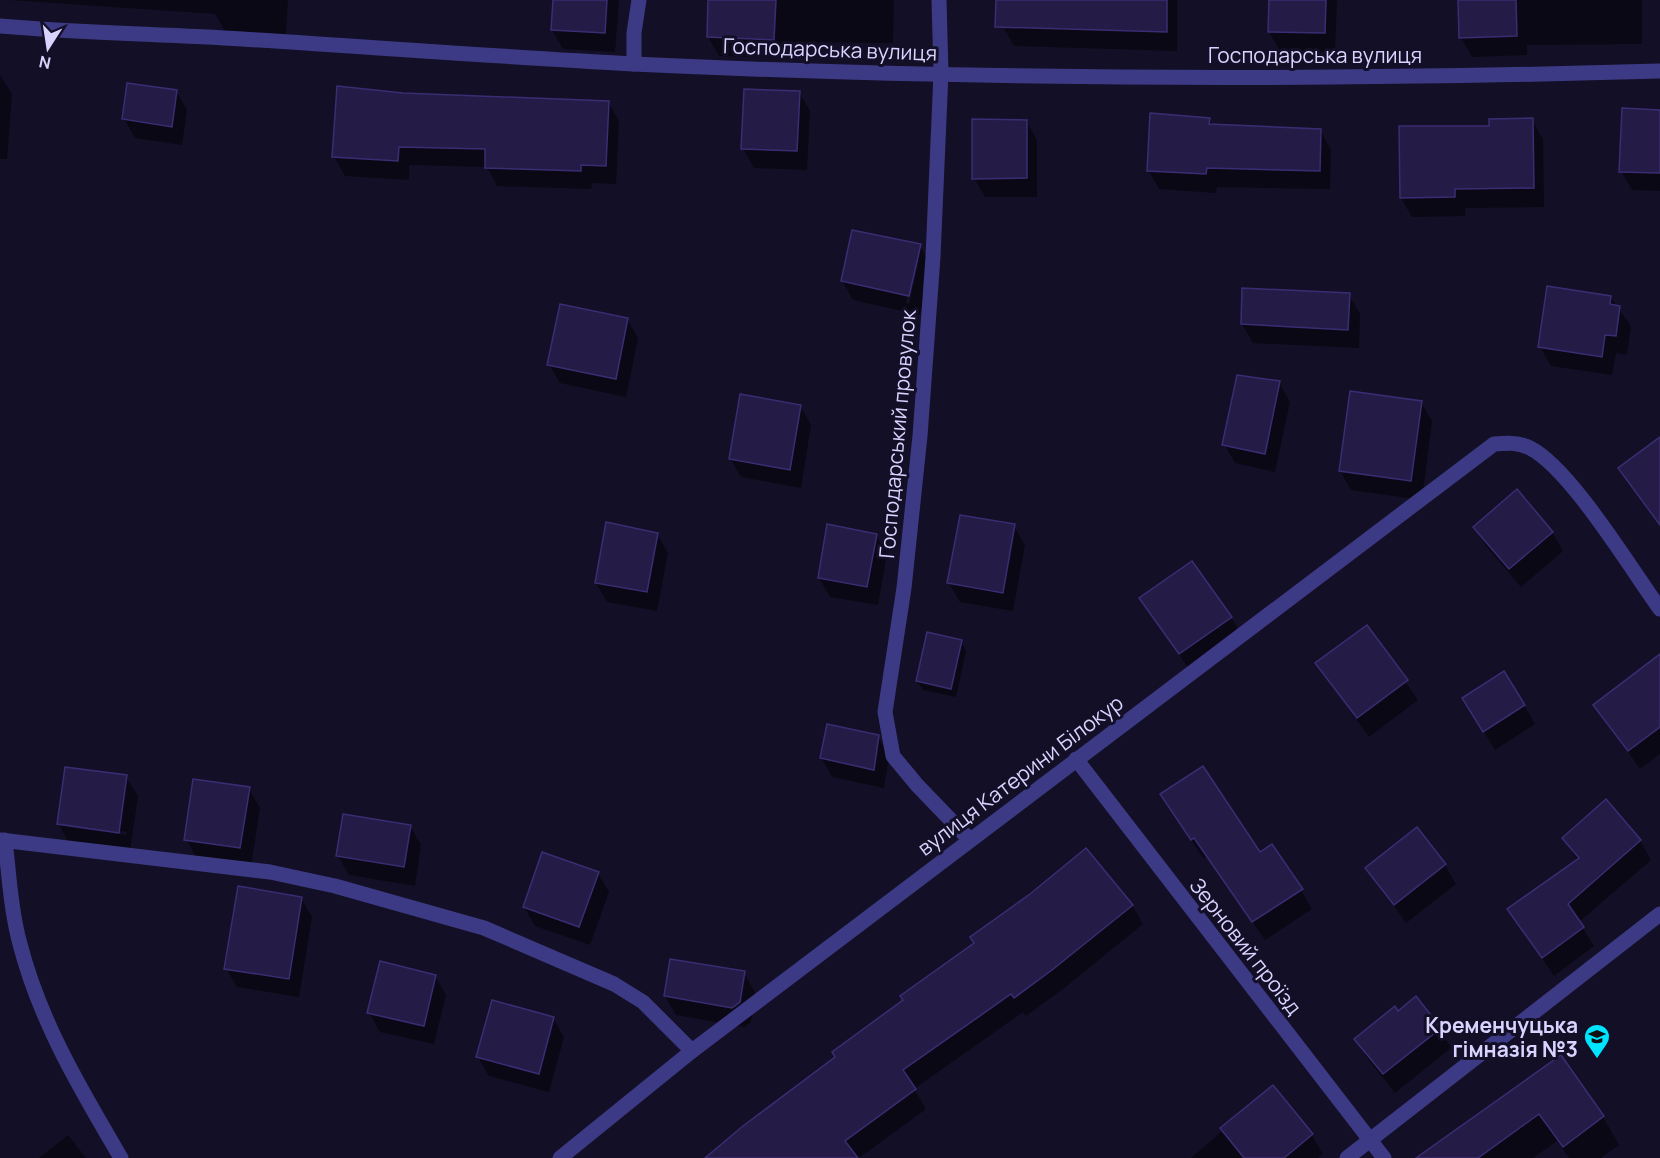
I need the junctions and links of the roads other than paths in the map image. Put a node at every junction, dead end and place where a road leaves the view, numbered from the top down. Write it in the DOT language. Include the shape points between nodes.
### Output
graph roads {
  1 [pos="639,0"];
  2 [pos="939,0"];
  3 [pos="0,26"];
  4 [pos="634,64"];
  5 [pos="1660,71"];
  6 [pos="941,73"];
  7 [pos="1660,609"];
  8 [pos="1076,759"];
  9 [pos="3,840"];
  10 [pos="970,840"];
  11 [pos="1660,914"];
  12 [pos="693,1052"];
  13 [pos="1370,1141"];
  14 [pos="121,1158"];
  15 [pos="560,1158"];
  16 [pos="1347,1158"];
  17 [pos="1384,1158"];
  1 -- 4 [label="street"];
  2 -- 6 [label="street, Господарський провулок"];
  3 -- 4 [label="street, Господарська вулиця"];
  4 -- 6 [label="street, Господарська вулиця"];
  5 -- 6 [label="street, Господарська вулиця" via="1236,77"];
  6 -- 10 [label="street, Господарський провулок" via="920,436 904,588 885,712 893,756"];
  7 -- 8 [label="street, вулиця Катерини Білокур" via="1552,464 1530,448 1513,442 1494,444"];
  8 -- 10 [label="street, вулиця Катерини Білокур"];
  8 -- 13 [label="street, Зерновий проїзд"];
  9 -- 12 [label="street" via="270,872 484,928 614,984 644,1002"];
  9 -- 14 [label="street" via="20,943 38,1004"];
  10 -- 12 [label="street, вулиця Катерини Білокур"];
  11 -- 13 [label="street"];
  12 -- 15 [label="street, вулиця Катерини Білокур"];
  13 -- 16 [label="street"];
  13 -- 17 [label="street, Зерновий проїзд"];
}
